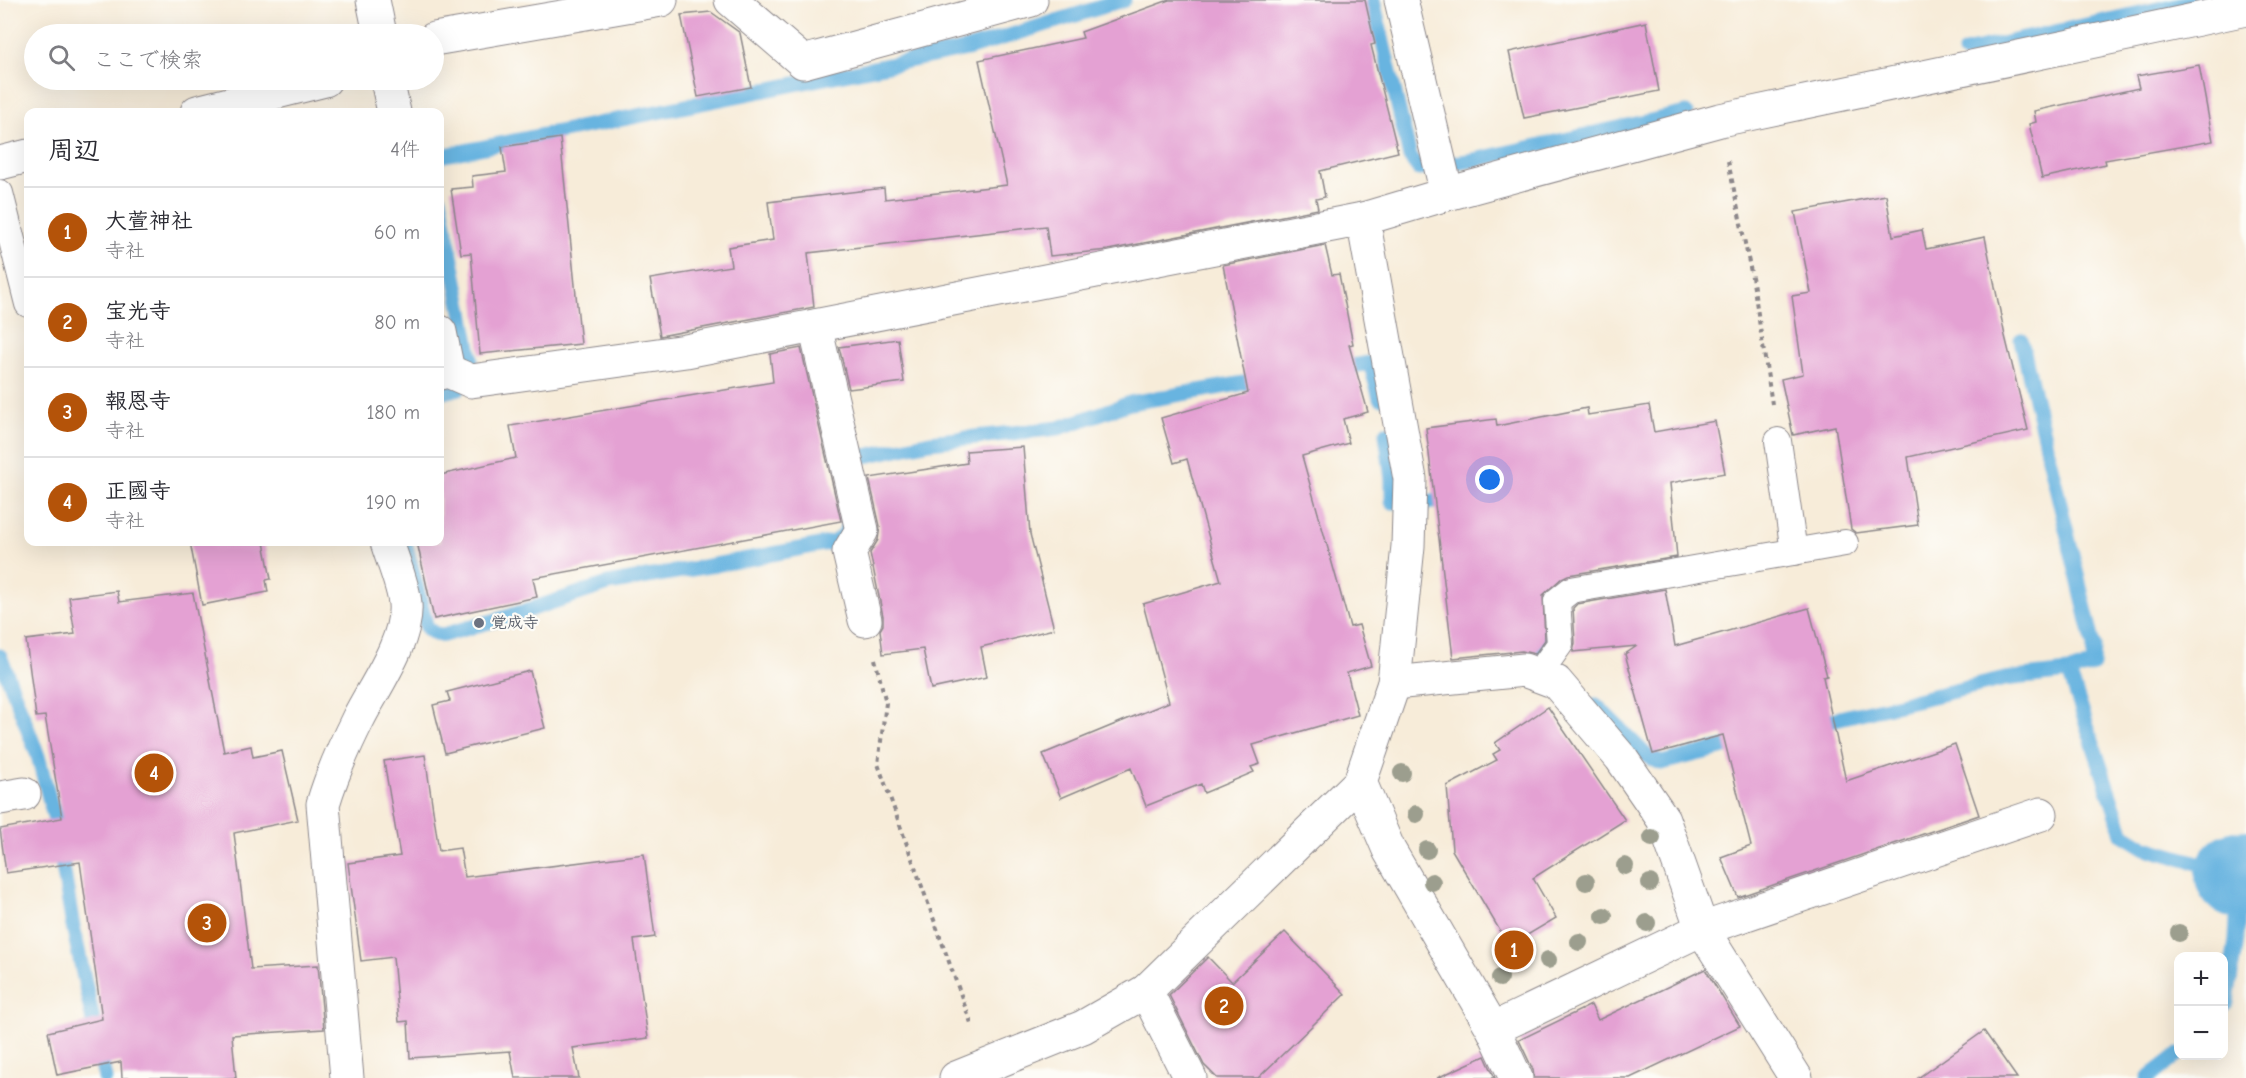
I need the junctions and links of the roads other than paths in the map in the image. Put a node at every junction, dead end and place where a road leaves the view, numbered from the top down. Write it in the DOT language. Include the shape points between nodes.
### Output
graph roads {
  1 [pos="373,0"];
  2 [pos="661,0"];
  3 [pos="731,0"];
  4 [pos="1031,0"];
  5 [pos="1401,0"];
  6 [pos="2246,9"];
  7 [pos="378,24"];
  8 [pos="444,37"];
  9 [pos="285,90"];
  10 [pos="389,90"];
  11 [pos="213,108"];
  12 [pos="393,108"];
  13 [pos="24,157"];
  14 [pos="0,163"];
  15 [pos="1446,189"];
  16 [pos="0,192"];
  17 [pos="1363,219"];
  18 [pos="24,288"];
  19 [pos="815,326"];
  20 [pos="444,372"];
  21 [pos="1778,441"];
  22 [pos="1845,543"];
  23 [pos="388,546"];
  24 [pos="1794,552"];
  25 [pos="865,620"];
  26 [pos="1538,675"];
  27 [pos="1394,683"];
  28 [pos="1360,782"];
  29 [pos="2042,814"];
  30 [pos="1702,929"];
  31 [pos="1146,991"];
  32 [pos="1493,1029"];
  33 [pos="347,1078"];
  34 [pos="956,1078"];
  35 [pos="1190,1078"];
  36 [pos="1516,1078"];
  37 [pos="1796,1078"];
  1 -- 7 [label="street"];
  2 -- 8 [label="street"];
  3 -- 4 [label="street" via="803,62"];
  5 -- 15 [label="street"];
  6 -- 15 [label="street" via="1720,120"];
  9 -- 11 [label="street"];
  10 -- 12 [label="street"];
  13 -- 14 [label="street"];
  15 -- 17 [label="street"];
  16 -- 18 [label="lane"];
  17 -- 19 [label="street"];
  17 -- 27 [label="street" via="1410,479 1408,546"];
  19 -- 20 [label="street" via="686,351 471,381"];
  19 -- 25 [label="street" via="862,530 849,552"];
  21 -- 24 [label="lane"];
  22 -- 24 [label="lane"];
  23 -- 33 [label="street" via="405,604 402,629 333,771 323,804"];
  24 -- 26 [label="lane" via="1571,590 1557,602 1560,644"];
  26 -- 27 [label="street" via="1524,670"];
  26 -- 30 [label="street" via="1556,682 1621,758 1663,819"];
  27 -- 28 [label="street"];
  28 -- 31 [label="street"];
  28 -- 32 [label="street" via="1389,850"];
  29 -- 30 [label="street"];
  30 -- 32 [label="street"];
  30 -- 37 [label="street"];
  31 -- 34 [label="street" via="1083,1027"];
  31 -- 35 [label="street"];
  32 -- 36 [label="street"];
}
